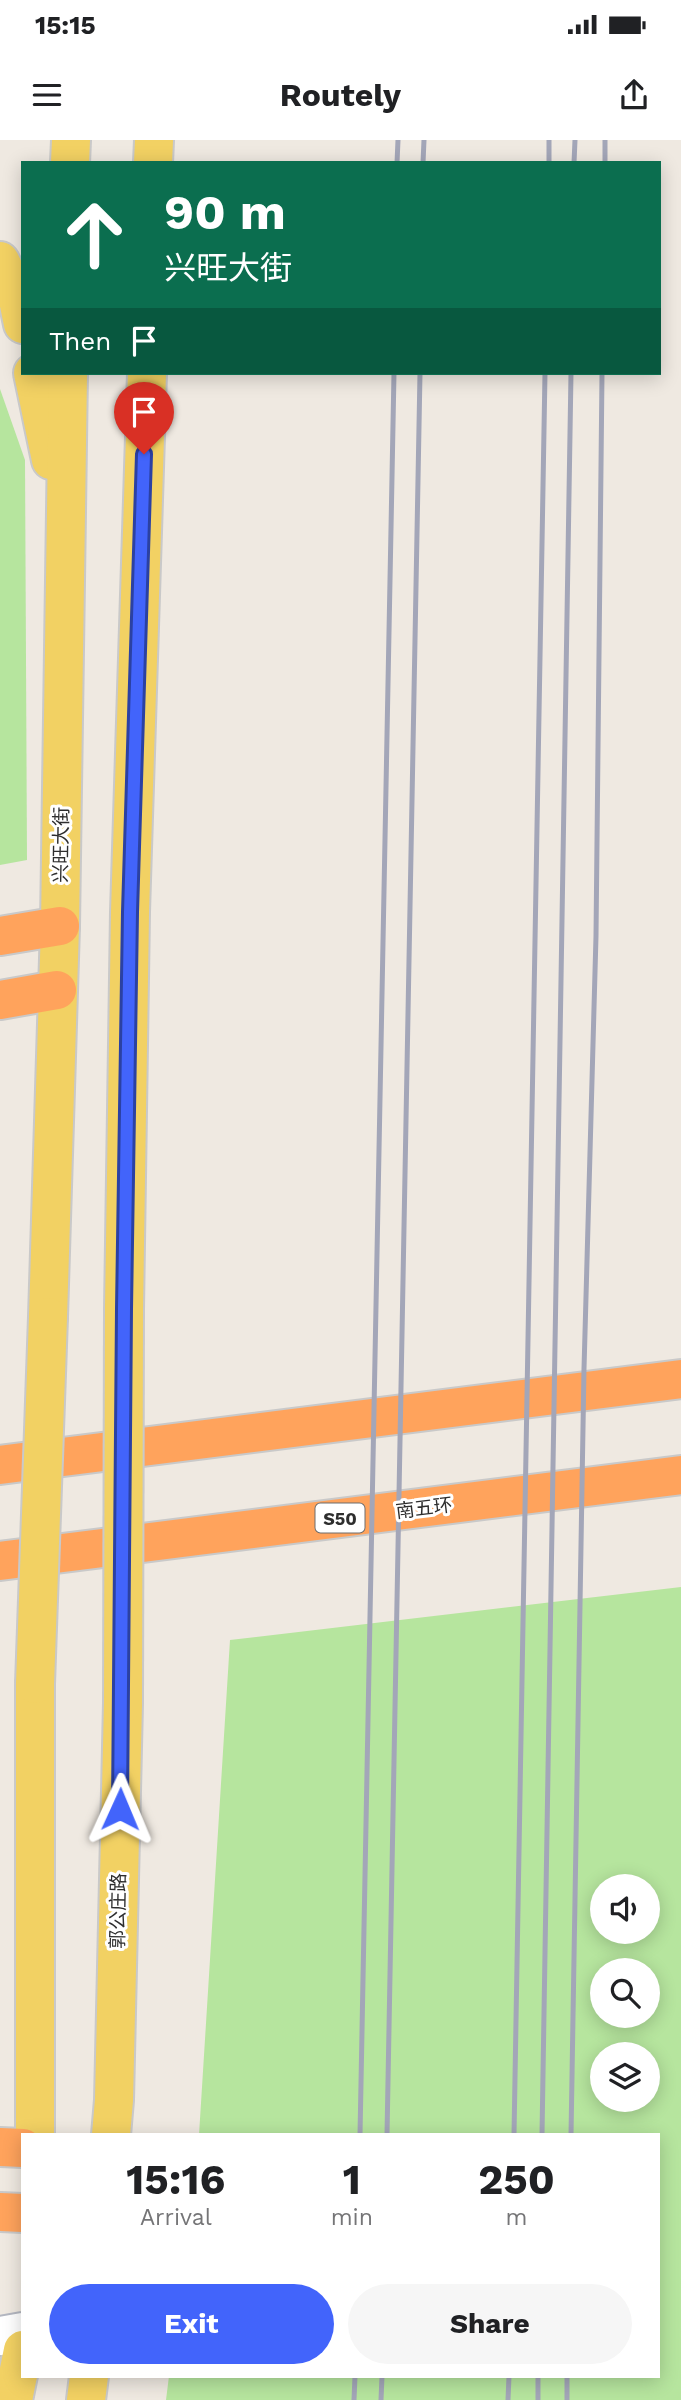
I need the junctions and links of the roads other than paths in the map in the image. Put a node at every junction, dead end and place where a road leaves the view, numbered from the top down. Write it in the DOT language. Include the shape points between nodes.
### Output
graph roads {
  1 [pos="71,140"];
  2 [pos="154,140"];
  3 [pos="70,161"];
  4 [pos="153,161"];
  5 [pos="0,261"];
  6 [pos="21,314"];
  7 [pos="33,375"];
  8 [pos="68,375"];
  9 [pos="147,375"];
  10 [pos="66,530"];
  11 [pos="60,926"];
  12 [pos="0,936"];
  13 [pos="57,990"];
  14 [pos="0,1000"];
  15 [pos="681,1379"];
  16 [pos="0,1465"];
  17 [pos="681,1475"];
  18 [pos="0,1561"];
  19 [pos="36,2133"];
  20 [pos="111,2133"];
  21 [pos="0,2147"];
  22 [pos="21,2148"];
  23 [pos="0,2212"];
  24 [pos="21,2213"];
  25 [pos="21,2332"];
  26 [pos="0,2336"];
  27 [pos="21,2360"];
  28 [pos="89,2378"];
  29 [pos="13,2400"];
  30 [pos="86,2400"];
  1 -- 3 [label="main road"];
  2 -- 4 [label="main road"];
  5 -- 6 [label="main road"];
  7 -- 10 [label="main road"];
  8 -- 10 [label="main road, 兴旺大街"];
  9 -- 20 [label="main road, 郭公庄路, bridge" via="130,912 123,1703"];
  10 -- 11 [label="main road, 兴旺大街"];
  11 -- 12 [label="highway"];
  11 -- 13 [label="main road, 兴旺大街"];
  13 -- 14 [label="highway"];
  13 -- 19 [label="main road, 兴旺大街, bridge" via="35,1684"];
  15 -- 16 [label="highway"];
  17 -- 18 [label="highway, 南五环 / S50"];
  21 -- 22 [label="highway"];
  23 -- 24 [label="highway"];
  25 -- 26 [label="street"];
  27 -- 29 [label="main road"];
  28 -- 30 [label="main road"];
}
